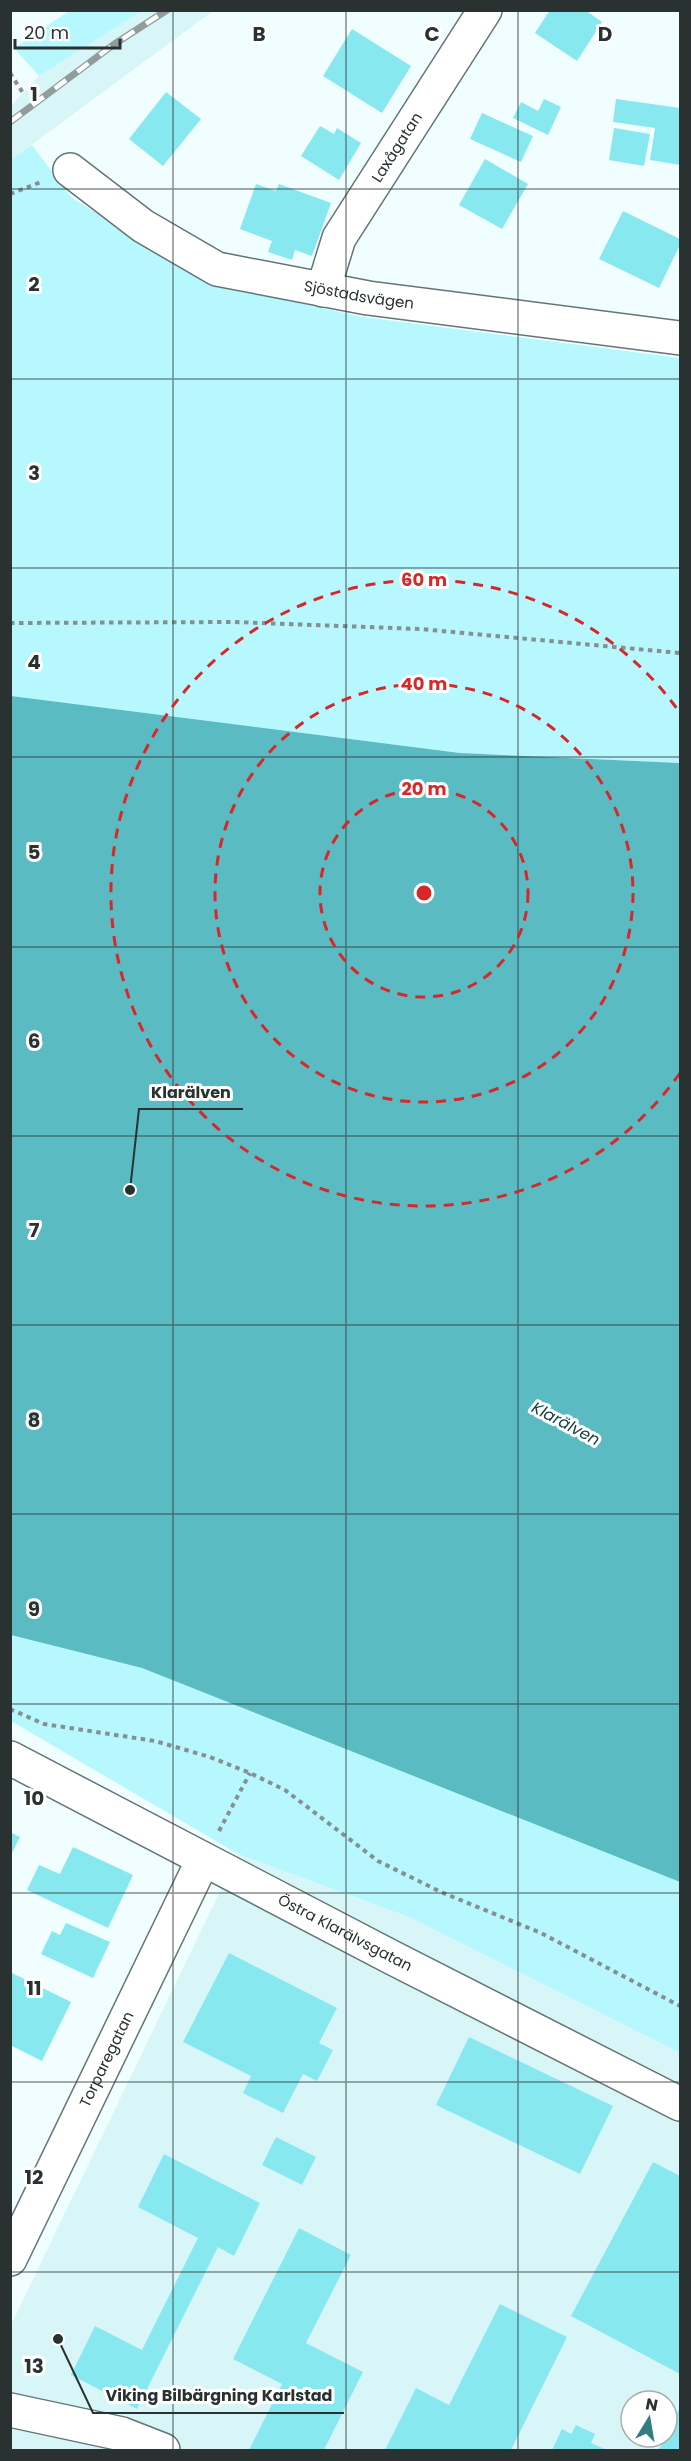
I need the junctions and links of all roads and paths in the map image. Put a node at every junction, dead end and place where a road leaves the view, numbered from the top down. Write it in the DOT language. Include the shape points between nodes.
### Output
graph roads {
  1 [pos="485,10"];
  2 [pos="10,73"];
  3 [pos="23,93"];
  4 [pos="70,170"];
  5 [pos="323,290"];
  6 [pos="681,338"];
  7 [pos="10,622"];
  8 [pos="681,653"];
  9 [pos="10,1709"];
  10 [pos="10,1758"];
  11 [pos="250,1773"];
  12 [pos="203,1860"];
  13 [pos="681,2007"];
  14 [pos="681,2104"];
  15 [pos="10,2259"];
  16 [pos="10,2410"];
  17 [pos="163,2451"];
  1 -- 5 [label="street, Laxågatan" via="339,237"];
  2 -- 3 [label="path"];
  4 -- 5 [label="street, Sjöstadsvägen" via="143,225 217,269"];
  5 -- 6 [label="street, Sjöstadsvägen"];
  7 -- 8 [label="path" via="234,622 420,629"];
  9 -- 11 [label="path" via="44,1724 155,1741"];
  10 -- 12 [label="street, Östra Klarälvsgatan"];
  11 -- 12 [label="path"];
  11 -- 13 [label="path" via="285,1790 378,1861 541,1933"];
  12 -- 14 [label="street, Östra Klarälvsgatan"];
  12 -- 15 [label="street, Torparegatan"];
  16 -- 17 [label="street" via="122,2434"];
}
